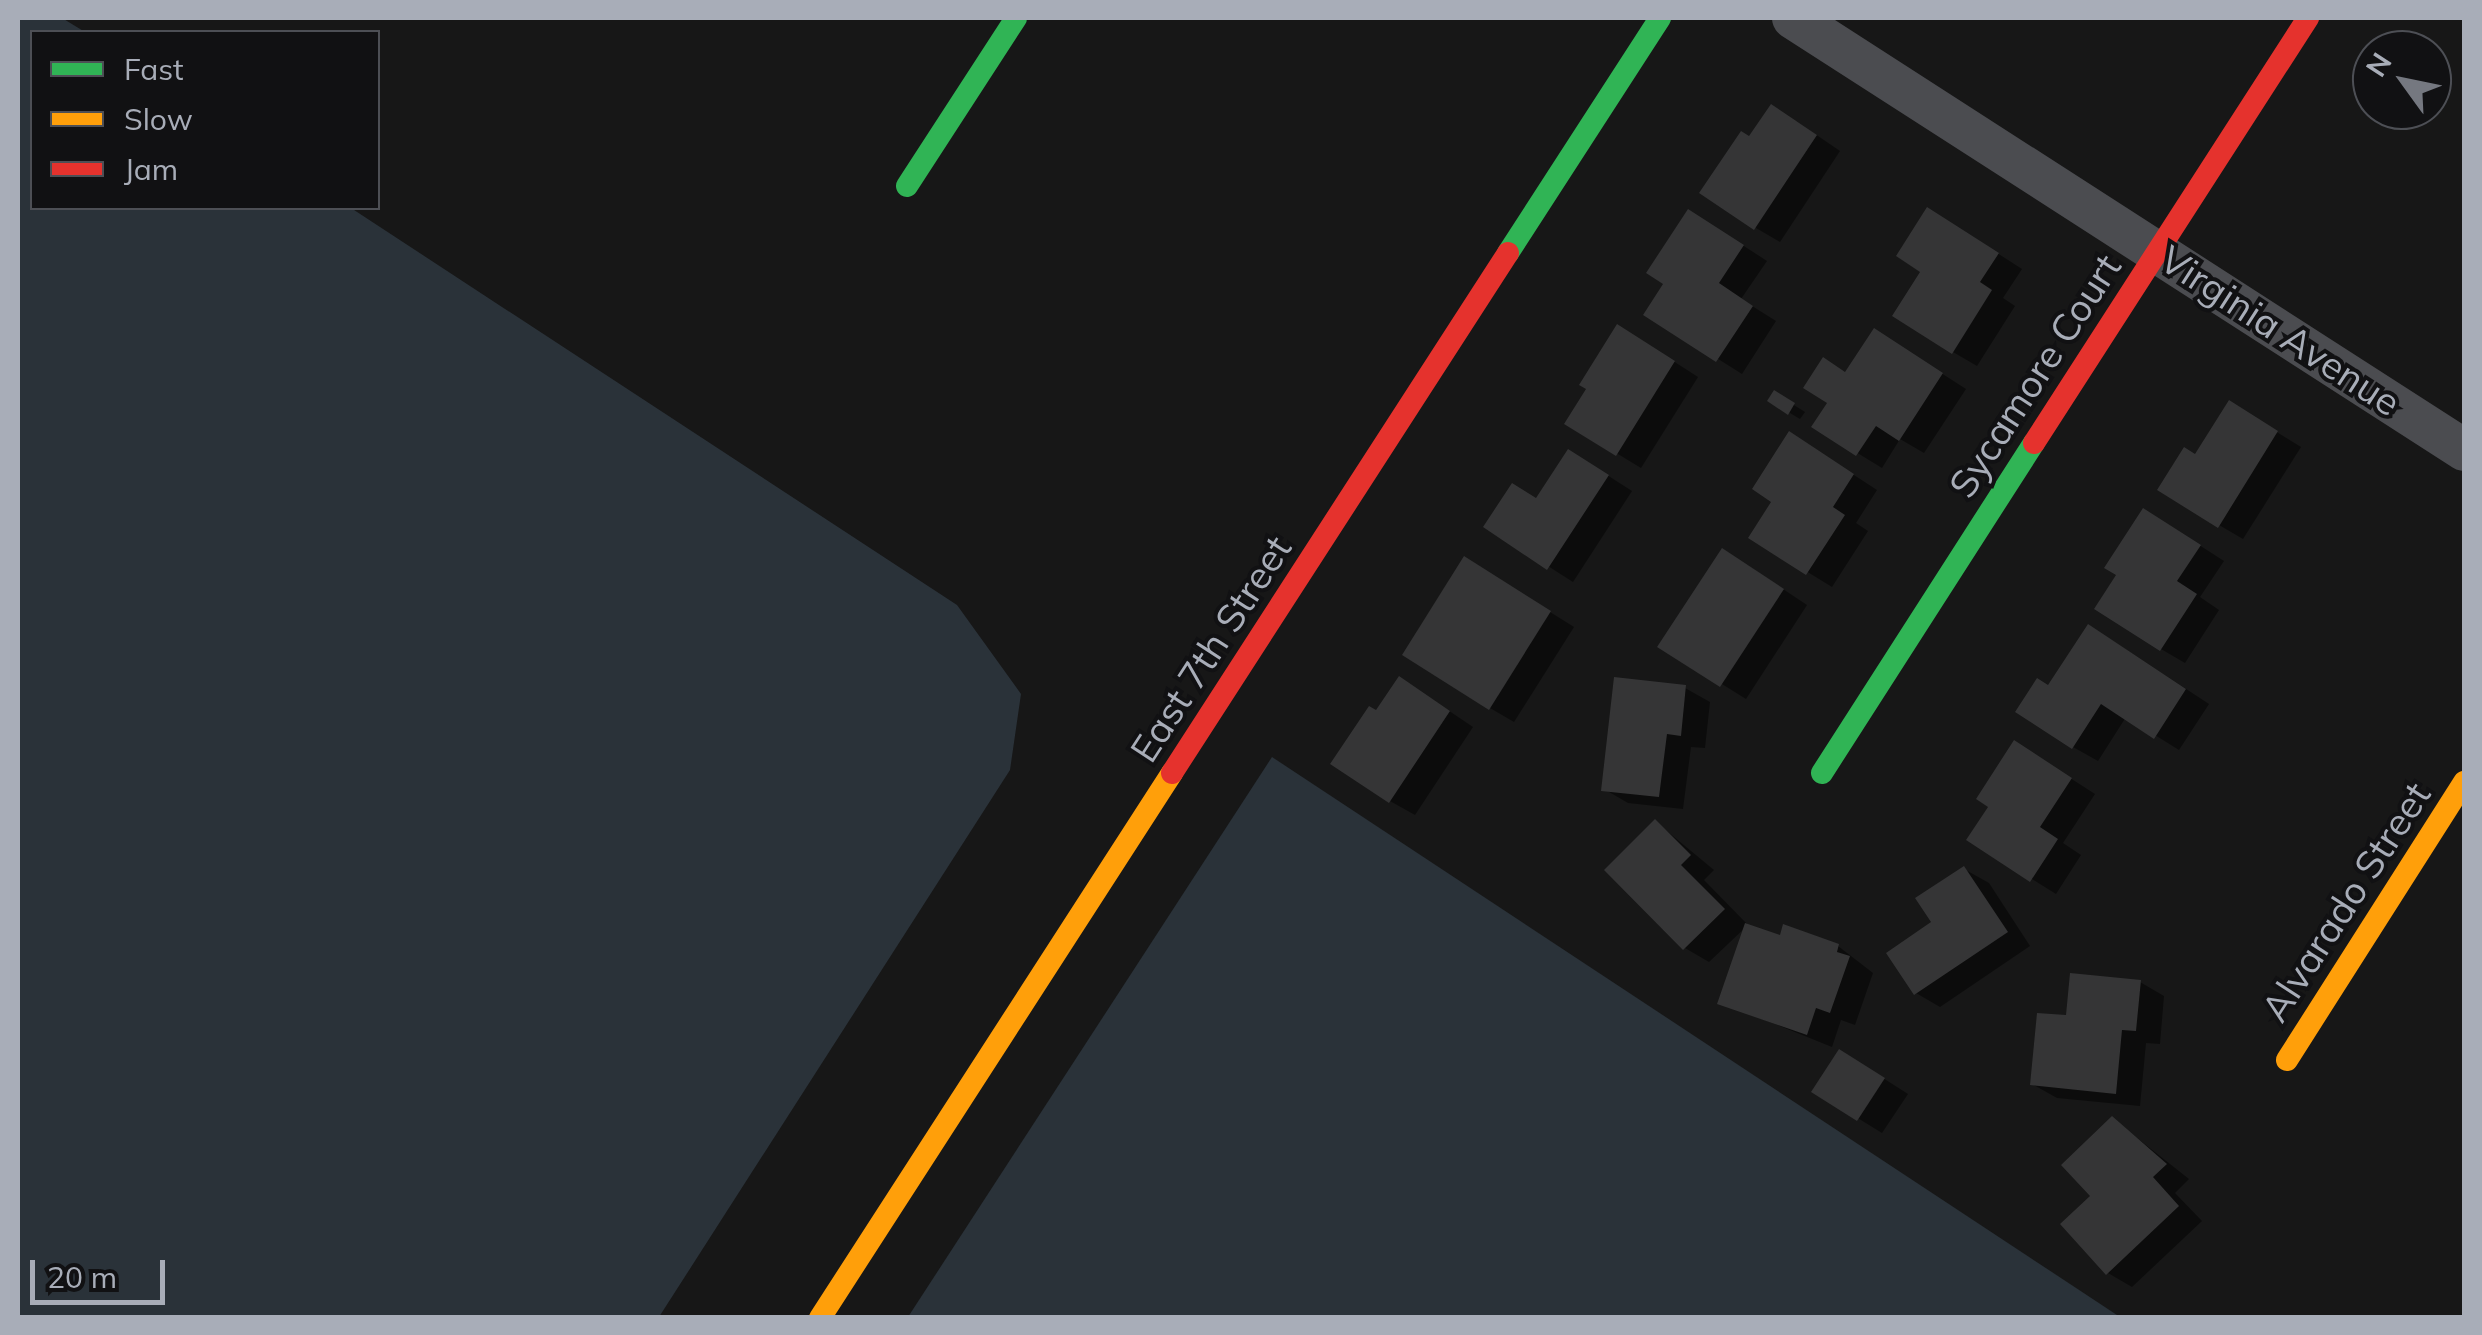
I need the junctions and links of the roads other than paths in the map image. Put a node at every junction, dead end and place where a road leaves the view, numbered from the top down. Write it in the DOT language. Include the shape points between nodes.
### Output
graph roads {
  1 [pos="1016,18"];
  2 [pos="1660,18"];
  3 [pos="1793,18"];
  4 [pos="2308,18"];
  5 [pos="907,186"];
  6 [pos="2156,251"];
  7 [pos="2464,450"];
  8 [pos="1822,773"];
  9 [pos="2464,782"];
  10 [pos="2287,1060"];
  11 [pos="820,1318"];
  1 -- 5 [label="street"];
  2 -- 11 [label="street, East 7th Street"];
  3 -- 6 [label="street, Virginia Avenue"];
  4 -- 6 [label="street, Sycamore Court"];
  6 -- 7 [label="street, Virginia Avenue"];
  6 -- 8 [label="street, Sycamore Court"];
  9 -- 10 [label="street, Alvarado Street"];
}
